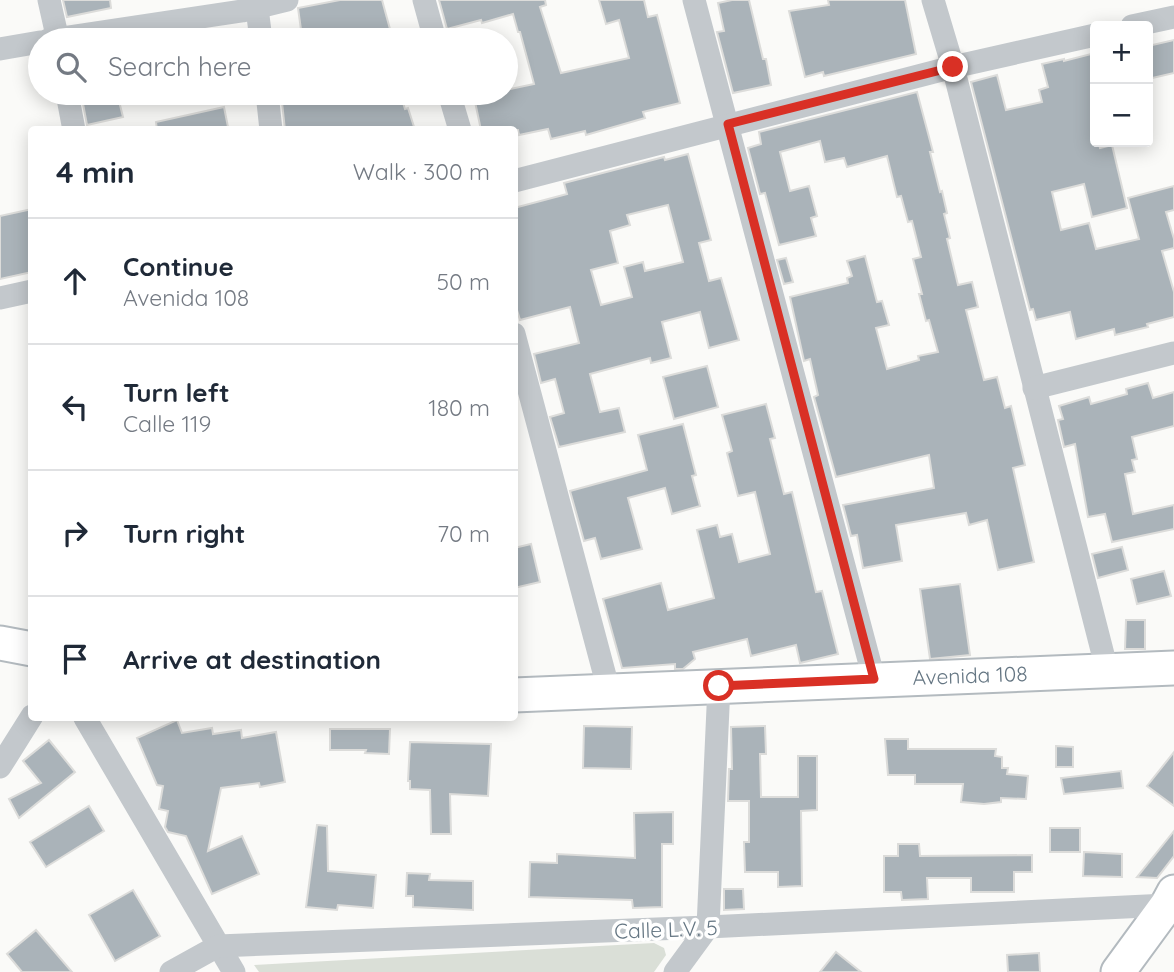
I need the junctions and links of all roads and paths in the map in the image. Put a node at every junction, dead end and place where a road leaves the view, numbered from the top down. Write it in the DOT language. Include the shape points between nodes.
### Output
graph roads {
  1 [pos="49,0"];
  2 [pos="286,0"];
  3 [pos="424,0"];
  4 [pos="694,0"];
  5 [pos="933,0"];
  6 [pos="246,6"];
  7 [pos="1174,17"];
  8 [pos="1153,22"];
  9 [pos="50,28"];
  10 [pos="120,28"];
  11 [pos="256,28"];
  12 [pos="432,28"];
  13 [pos="1090,36"];
  14 [pos="28,44"];
  15 [pos="0,48"];
  16 [pos="953,67"];
  17 [pos="69,105"];
  18 [pos="268,105"];
  19 [pos="453,105"];
  20 [pos="728,124"];
  21 [pos="73,126"];
  22 [pos="271,126"];
  23 [pos="459,126"];
  24 [pos="518,180"];
  25 [pos="28,292"];
  26 [pos="0,298"];
  27 [pos="518,349"];
  28 [pos="1174,353"];
  29 [pos="1034,388"];
  30 [pos="1174,668"];
  31 [pos="1107,670"];
  32 [pos="874,679"];
  33 [pos="719,686"];
  34 [pos="609,691"];
  35 [pos="518,695"];
  36 [pos="29,721"];
  37 [pos="87,721"];
  38 [pos="0,767"];
  39 [pos="1172,900"];
  40 [pos="708,927"];
  41 [pos="218,946"];
  42 [pos="171,972"];
  43 [pos="234,972"];
  44 [pos="675,972"];
  45 [pos="1118,972"];
  1 -- 9 [label="street"];
  2 -- 6 [label="street"];
  3 -- 12 [label="street"];
  4 -- 20 [label="street"];
  5 -- 16 [label="street"];
  6 -- 10 [label="street"];
  6 -- 11 [label="street"];
  7 -- 8 [label="street"];
  13 -- 16 [label="street"];
  14 -- 15 [label="street"];
  16 -- 20 [label="street"];
  16 -- 29 [label="street"];
  17 -- 21 [label="street"];
  18 -- 22 [label="street"];
  19 -- 23 [label="street"];
  20 -- 24 [label="street"];
  20 -- 32 [label="street"];
  25 -- 26 [label="street"];
  27 -- 34 [label="street"];
  28 -- 29 [label="street"];
  29 -- 31 [label="street"];
  30 -- 31 [label="street, Avenida 108"];
  31 -- 32 [label="street, Avenida 108"];
  32 -- 33 [label="street, Avenida 108"];
  33 -- 34 [label="street, Avenida 108"];
  33 -- 40 [label="street"];
  34 -- 35 [label="street, Avenida 108"];
  36 -- 38 [label="street"];
  37 -- 41 [label="street"];
  39 -- 40 [label="street, Calle L.V. 5"];
  39 -- 45 [label="street"];
  40 -- 41 [label="street, Calle L.V. 5"];
  40 -- 44 [label="street"];
  41 -- 42 [label="street, Calle L.V. 5"];
  41 -- 43 [label="street"];
}
